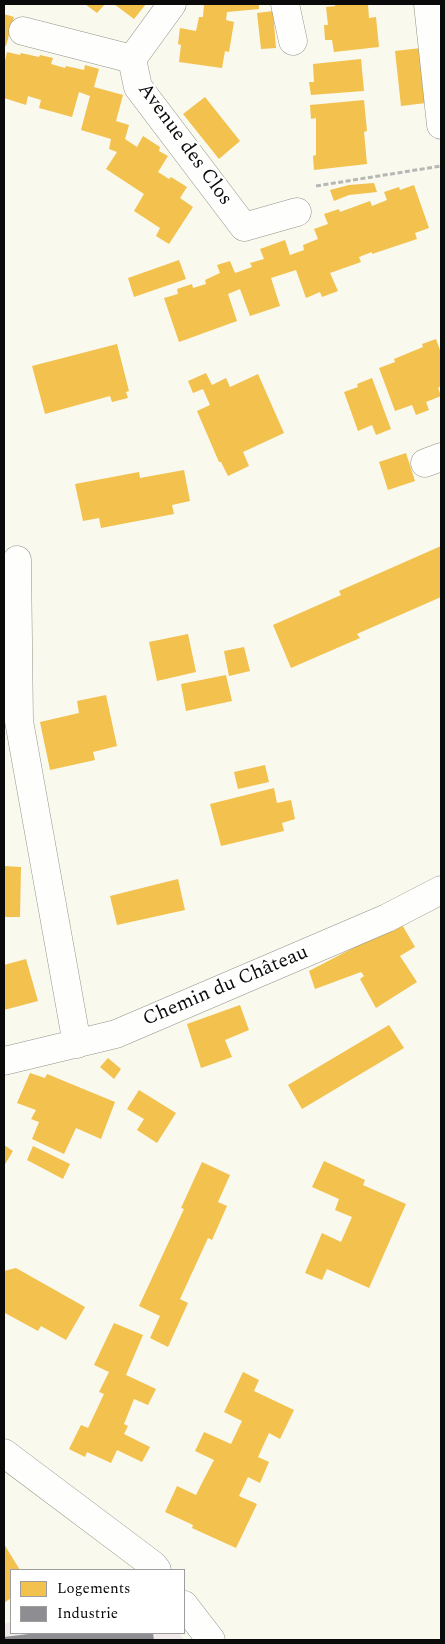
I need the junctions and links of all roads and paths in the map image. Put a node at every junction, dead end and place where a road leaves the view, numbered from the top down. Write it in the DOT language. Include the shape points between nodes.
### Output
graph roads {
  1 [pos="172,4"];
  2 [pos="285,4"];
  3 [pos="428,4"];
  4 [pos="23,31"];
  5 [pos="293,41"];
  6 [pos="132,60"];
  7 [pos="441,125"];
  8 [pos="441,166"];
  9 [pos="297,212"];
  10 [pos="17,560"];
  11 [pos="441,890"];
  12 [pos="77,1044"];
  13 [pos="4,1061"];
  14 [pos="4,1453"];
  15 [pos="156,1569"];
  16 [pos="185,1605"];
  17 [pos="211,1640"];
  1 -- 6 [label="street, Avenue des Clos"];
  2 -- 5 [label="street"];
  3 -- 7 [label="street"];
  4 -- 6 [label="street, Avenue des Clos"];
  6 -- 9 [label="street, Avenue des Clos" via="138,87 244,227"];
  8 -- 9 [label="path" via="310,187"];
  10 -- 12 [label="street" via="19,721"];
  11 -- 12 [label="street, Chemin du Château" via="387,918 116,1034"];
  12 -- 13 [label="street, Chemin du Château"];
  14 -- 15 [label="street"];
  16 -- 17 [label="street"];
}
